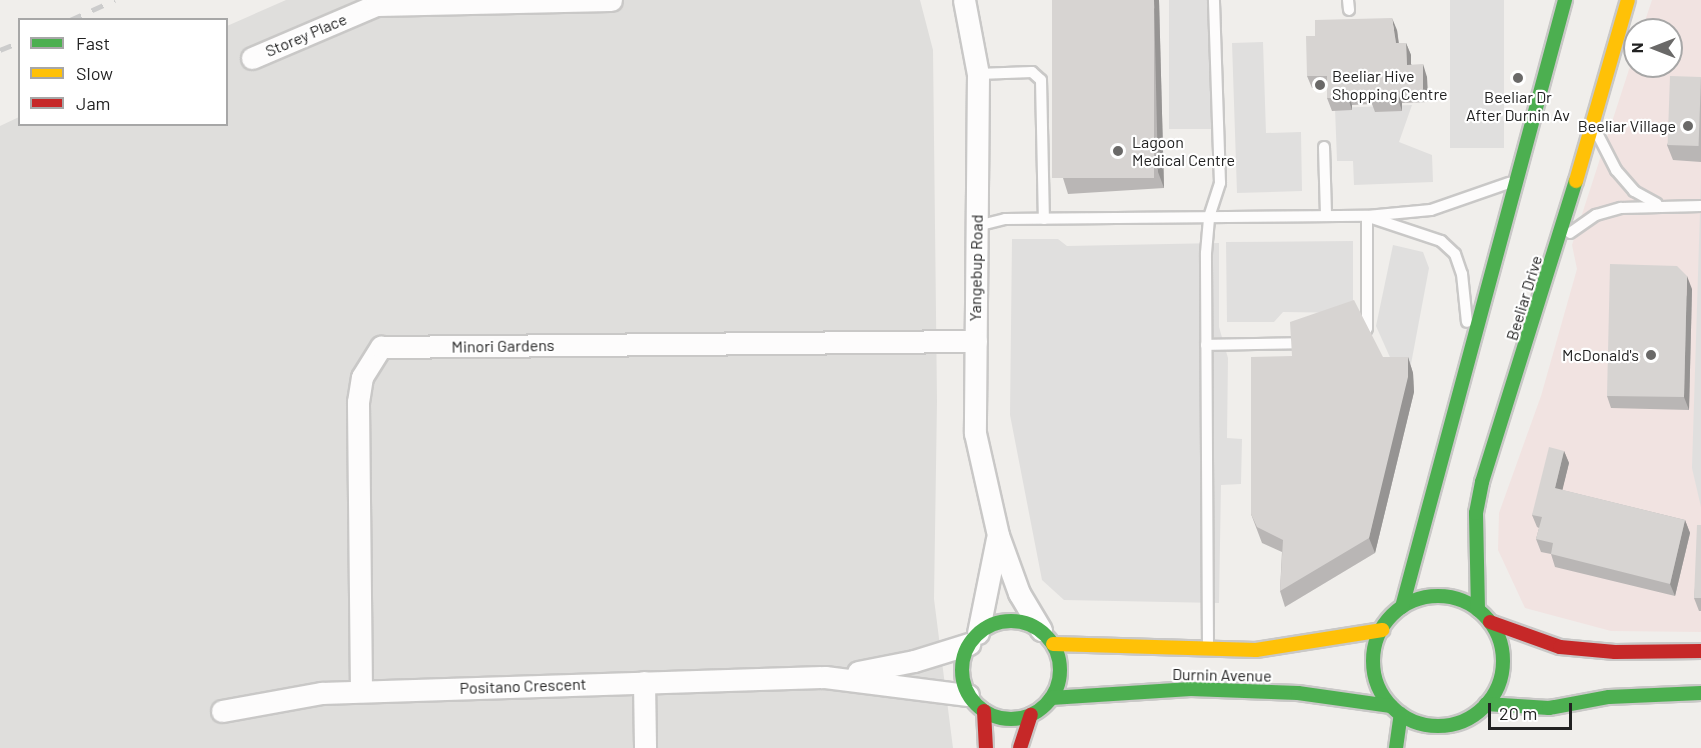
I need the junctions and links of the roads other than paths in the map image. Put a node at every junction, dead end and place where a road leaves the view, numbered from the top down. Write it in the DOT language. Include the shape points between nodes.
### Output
graph roads {
  1 [pos="611,0"];
  2 [pos="964,0"];
  3 [pos="1214,0"];
  4 [pos="1565,0"];
  5 [pos="1628,0"];
  6 [pos="252,58"];
  7 [pos="978,74"];
  8 [pos="1591,121"];
  9 [pos="1324,147"];
  10 [pos="1515,180"];
  11 [pos="1657,205"];
  12 [pos="1701,206"];
  13 [pos="1326,216"];
  14 [pos="1367,216"];
  15 [pos="1209,217"];
  16 [pos="1044,219"];
  17 [pos="977,226"];
  18 [pos="1559,241"];
  19 [pos="976,341"];
  20 [pos="1353,342"];
  21 [pos="1319,343"];
  22 [pos="1206,345"];
  23 [pos="1472,352"];
  24 [pos="998,536"];
  25 [pos="1402,607"];
  26 [pos="1478,610"];
  27 [pos="1490,622"];
  28 [pos="1382,630"];
  29 [pos="1047,637"];
  30 [pos="973,639"];
  31 [pos="1208,647"];
  32 [pos="1701,651"];
  33 [pos="825,678"];
  34 [pos="645,682"];
  35 [pos="361,691"];
  36 [pos="1701,693"];
  37 [pos="968,695"];
  38 [pos="1051,698"];
  39 [pos="1486,704"];
  40 [pos="1396,710"];
  41 [pos="222,711"];
  42 [pos="984,711"];
  43 [pos="1031,715"];
  44 [pos="1468,719"];
  45 [pos="1462,738"];
  46 [pos="645,748"];
  47 [pos="986,748"];
  48 [pos="1020,748"];
  49 [pos="1396,748"];
  1 -- 6 [label="street, Storey Place" via="376,5"];
  2 -- 7 [label="street, Yangebup Road"];
  3 -- 15 [label="lane" via="1220,183"];
  4 -- 10 [label="main road"];
  5 -- 8 [label="main road, Beeliar Drive"];
  7 -- 16 [label="lane" via="1032,72 1041,80"];
  7 -- 17 [label="street, Yangebup Road"];
  8 -- 11 [label="lane" via="1616,170 1634,191"];
  8 -- 18 [label="main road, Beeliar Drive"];
  9 -- 13 [label="lane"];
  10 -- 14 [label="lane" via="1431,210"];
  10 -- 23 [label="main road"];
  11 -- 12 [label="lane"];
  11 -- 18 [label="lane" via="1600,213"];
  13 -- 14 [label="lane"];
  13 -- 15 [label="lane"];
  14 -- 20 [label="lane" via="1367,328 1362,338"];
  14 -- 23 [label="lane" via="1441,241 1455,254 1462,274"];
  15 -- 16 [label="lane"];
  15 -- 22 [label="lane"];
  16 -- 17 [label="lane" via="1005,219"];
  17 -- 19 [label="street, Yangebup Road"];
  18 -- 26 [label="main road, Beeliar Drive" via="1482,482 1476,513"];
  19 -- 24 [label="street, Yangebup Road" via="975,433"];
  19 -- 35 [label="street, Minori Gardens" via="381,347 362,377 358,402"];
  21 -- 22 [label="lane"];
  22 -- 31 [label="lane"];
  23 -- 25 [label="main road"];
  24 -- 29 [label="street, Yangebup Road" via="1019,593"];
  24 -- 30 [label="street, Yangebup Road" via="988,600"];
  25 -- 26 [label="main road" via="1431,596 1448,597"];
  25 -- 28 [label="main road"];
  26 -- 27 [label="main road"];
  27 -- 32 [label="main road" via="1560,647 1615,652"];
  27 -- 39 [label="main road" via="1498,636 1503,664 1498,686"];
  28 -- 31 [label="main road, Durnin Avenue" via="1300,646 1256,650"];
  28 -- 40 [label="main road" via="1374,670"];
  29 -- 30 [label="main road" via="1024,622 1005,620"];
  29 -- 31 [label="main road, Durnin Avenue"];
  29 -- 38 [label="main road" via="1060,671"];
  30 -- 33 [label="street, Positano Crescent" via="892,666"];
  30 -- 37 [label="main road" via="962,674"];
  33 -- 34 [label="street, Positano Crescent"];
  33 -- 37 [label="street, Positano Crescent"];
  34 -- 35 [label="street, Positano Crescent"];
  34 -- 46 [label="street"];
  35 -- 41 [label="street, Positano Crescent" via="321,693"];
  36 -- 39 [label="main road" via="1609,697 1549,708"];
  37 -- 42 [label="main road"];
  38 -- 40 [label="main road, Durnin Avenue" via="1191,688 1298,693"];
  38 -- 43 [label="main road"];
  39 -- 44 [label="main road"];
  40 -- 44 [label="main road" via="1434,726"];
  40 -- 49 [label="main road"];
  42 -- 43 [label="main road" via="1005,719"];
  42 -- 47 [label="main road"];
  43 -- 48 [label="main road"];
  44 -- 45 [label="main road"];
}
